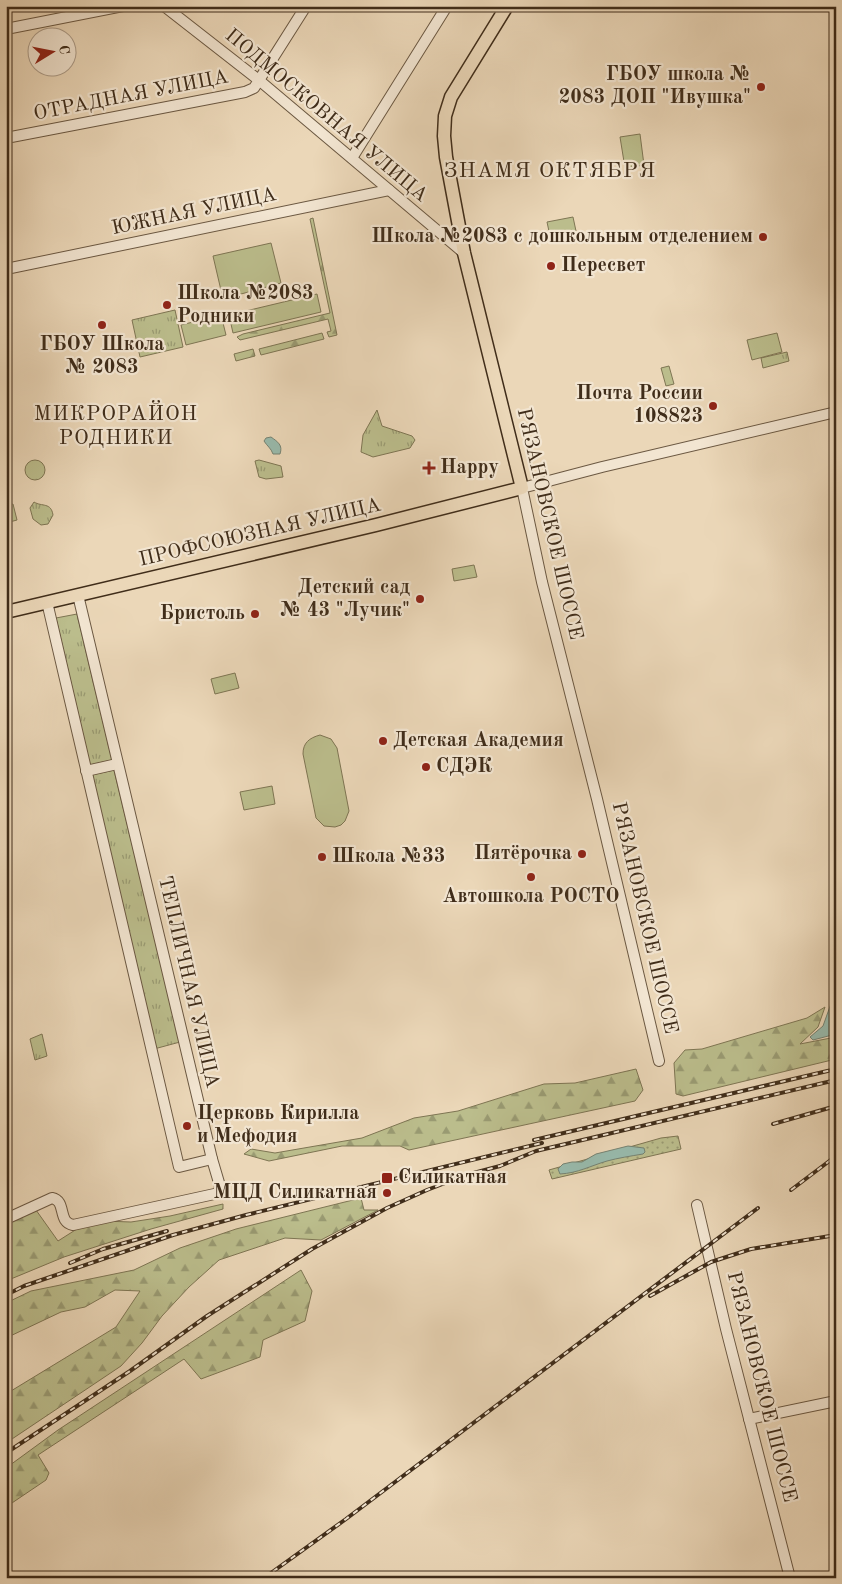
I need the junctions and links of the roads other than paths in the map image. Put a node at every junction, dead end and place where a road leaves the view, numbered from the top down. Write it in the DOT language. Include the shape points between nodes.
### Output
graph roads {
  1 [pos="123,6"];
  2 [pos="164,6"];
  3 [pos="306,6"];
  4 [pos="447,6"];
  5 [pos="507,6"];
  6 [pos="6,29"];
  7 [pos="260,81"];
  8 [pos="6,138"];
  9 [pos="352,158"];
  10 [pos="389,190"];
  11 [pos="464,253"];
  12 [pos="6,269"];
  13 [pos="836,412"];
  14 [pos="522,488"];
  15 [pos="78,595"];
  16 [pos="47,602"];
  17 [pos="6,612"];
  18 [pos="117,764"];
  19 [pos="86,771"];
  20 [pos="659,1062"];
  21 [pos="212,1159"];
  22 [pos="697,1205"];
  23 [pos="6,1219"];
  24 [pos="836,1401"];
  25 [pos="749,1419"];
  26 [pos="790,1578"];
  1 -- 6 [label="street"];
  2 -- 7 [label="street, ПОДМОСКОВНАЯ УЛИЦА"];
  3 -- 7 [label="street, ОТРАДНАЯ УЛИЦА"];
  4 -- 9 [label="street"];
  5 -- 11 [label="main road, РЯЗАНОВСКОЕ ШОССЕ" via="451,97 445,116 446,157"];
  7 -- 8 [label="street, ОТРАДНАЯ УЛИЦА" via="245,92"];
  7 -- 9 [label="street, ПОДМОСКОВНАЯ УЛИЦА"];
  9 -- 10 [label="street, ПОДМОСКОВНАЯ УЛИЦА"];
  10 -- 11 [label="street, ПОДМОСКОВНАЯ УЛИЦА"];
  10 -- 12 [label="street, ЮЖНАЯ УЛИЦА"];
  11 -- 14 [label="main road, РЯЗАНОВСКОЕ ШОССЕ"];
  13 -- 14 [label="street"];
  14 -- 15 [label="main road, ПРОФСОЮЗНАЯ УЛИЦА"];
  14 -- 20 [label="street, РЯЗАНОВСКОЕ ШОССЕ"];
  15 -- 16 [label="main road, ПРОФСОЮЗНАЯ УЛИЦА"];
  15 -- 18 [label="street, ТЕПЛИЧНАЯ УЛИЦА"];
  16 -- 17 [label="main road, ПРОФСОЮЗНАЯ УЛИЦА"];
  16 -- 19 [label="street"];
  18 -- 19 [label="street"];
  18 -- 21 [label="street, ТЕПЛИЧНАЯ УЛИЦА"];
  19 -- 21 [label="street" via="179,1167"];
  21 -- 23 [label="street, ТЕПЛИЧНАЯ УЛИЦА" via="219,1193 73,1225 64,1221 60,1203 52,1198"];
  22 -- 25 [label="street, РЯЗАНОВСКОЕ ШОССЕ"];
  24 -- 25 [label="street"];
  25 -- 26 [label="street, РЯЗАНОВСКОЕ ШОССЕ"];
}
